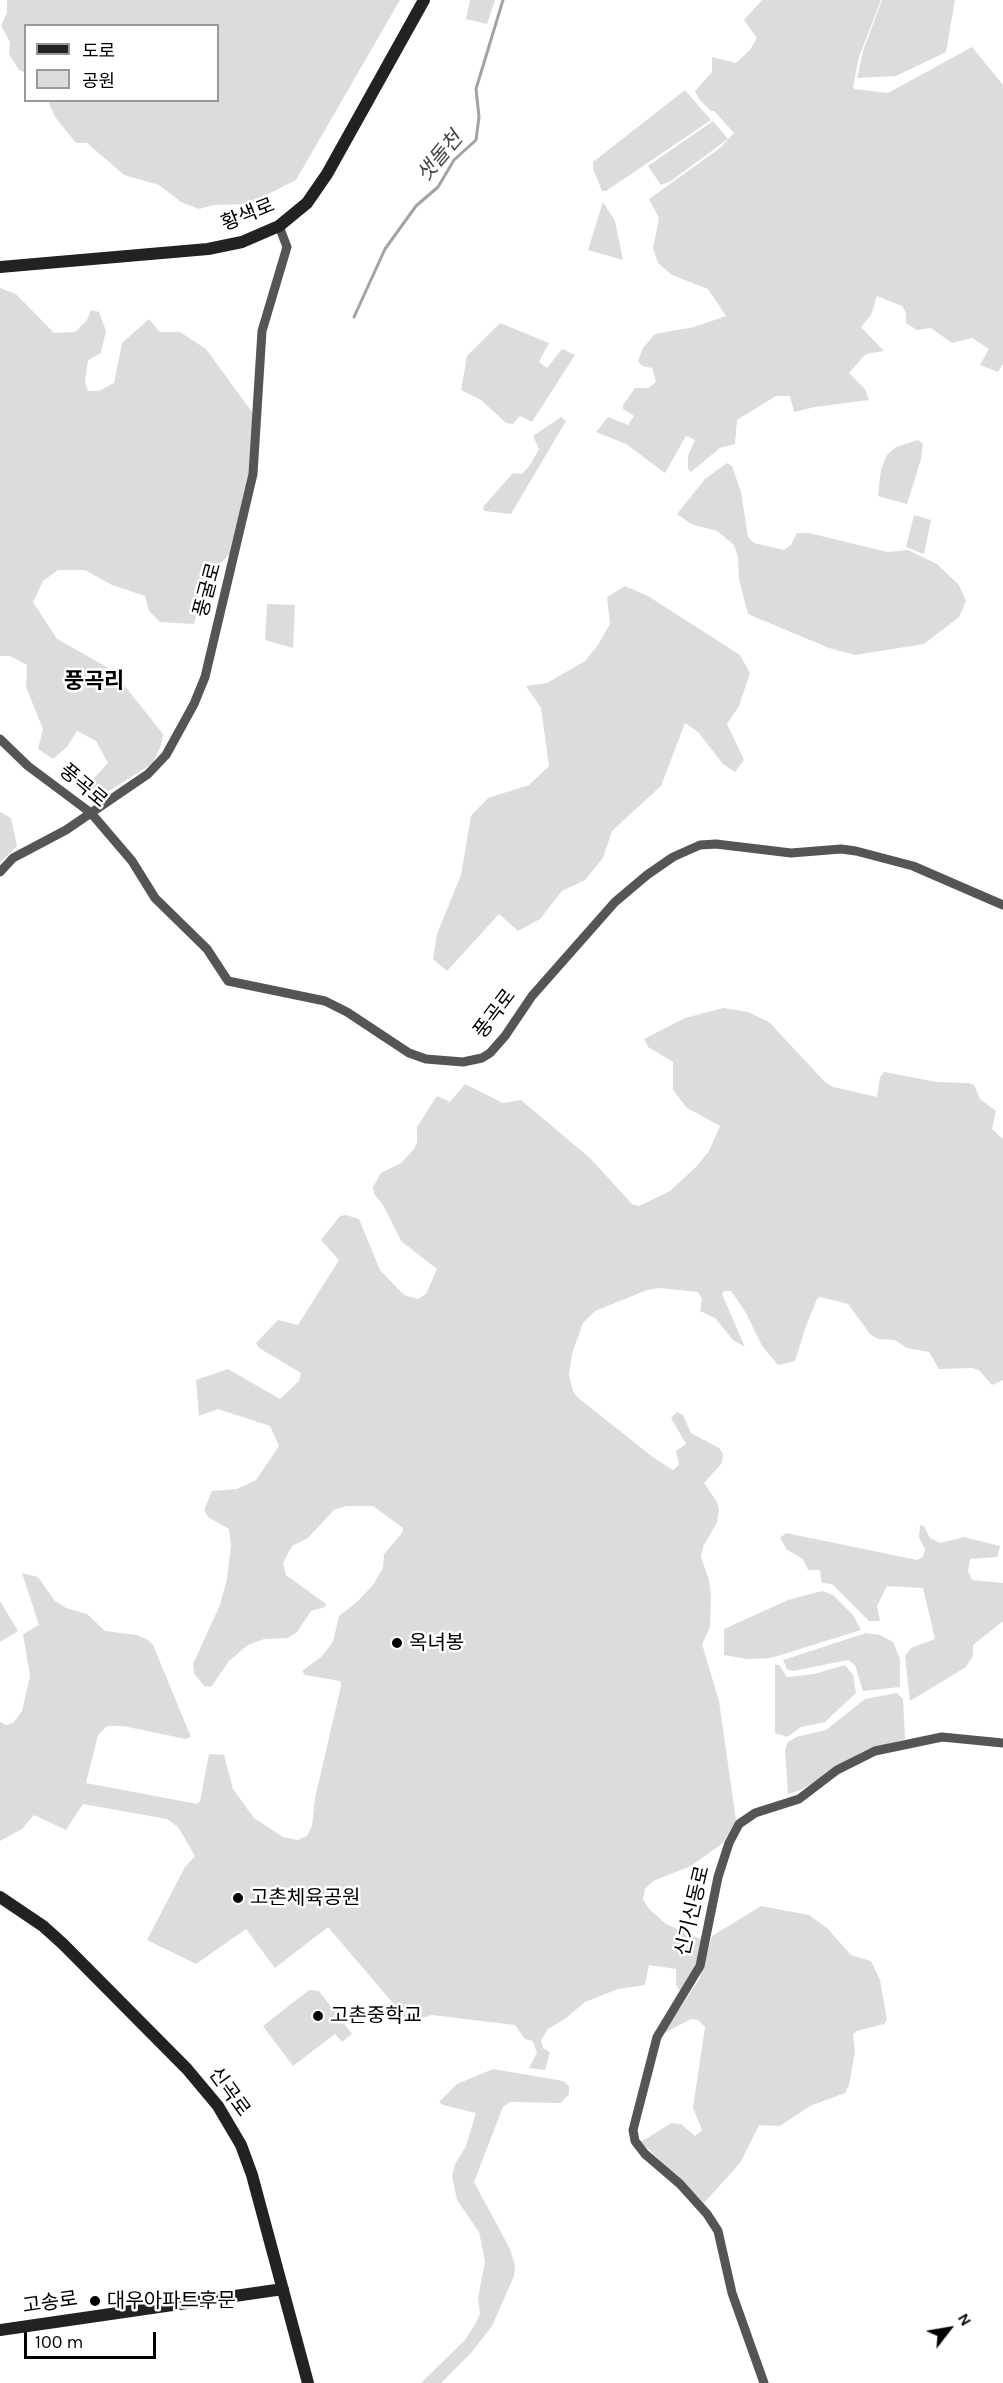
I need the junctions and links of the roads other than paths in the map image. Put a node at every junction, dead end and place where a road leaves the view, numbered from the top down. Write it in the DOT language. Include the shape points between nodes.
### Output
graph roads {
  1 [pos="424,0"];
  2 [pos="279,226"];
  3 [pos="0,267"];
  4 [pos="0,739"];
  5 [pos="91,813"];
  6 [pos="0,872"];
  7 [pos="1003,905"];
  8 [pos="1003,1743"];
  9 [pos="0,1897"];
  10 [pos="283,2289"];
  11 [pos="0,2330"];
  12 [pos="308,2383"];
  13 [pos="764,2383"];
  1 -- 2 [label="street, 황색로" via="327,174 307,203"];
  2 -- 3 [label="street, 황색로" via="242,242 208,249"];
  2 -- 5 [label="street, 풍굴로" via="287,247 262,331 253,474 205,677 166,755 136,783"];
  4 -- 5 [label="street, 풍곡로" via="28,766"];
  5 -- 6 [label="street, 풍굴로" via="13,858"];
  5 -- 7 [label="street, 풍곡로" via="132,861 155,898 207,949 228,981 325,1001 417,1057 453,1062 482,1058 497,1047 532,996 610,908 647,875 691,848 717,844 791,853 856,850 913,866"];
  8 -- 13 [label="street, 신기신동로" via="942,1737 875,1751 837,1770 800,1798 755,1813 739,1824 729,1843 699,1966 657,2037 633,2130 635,2141 645,2154 687,2192 718,2231 732,2293"];
  9 -- 10 [label="street, 신곡로" via="63,1944 188,2069 218,2106 241,2145 252,2175"];
  10 -- 11 [label="street, 고송로"];
  10 -- 12 [label="street, 신곡로"];
}
